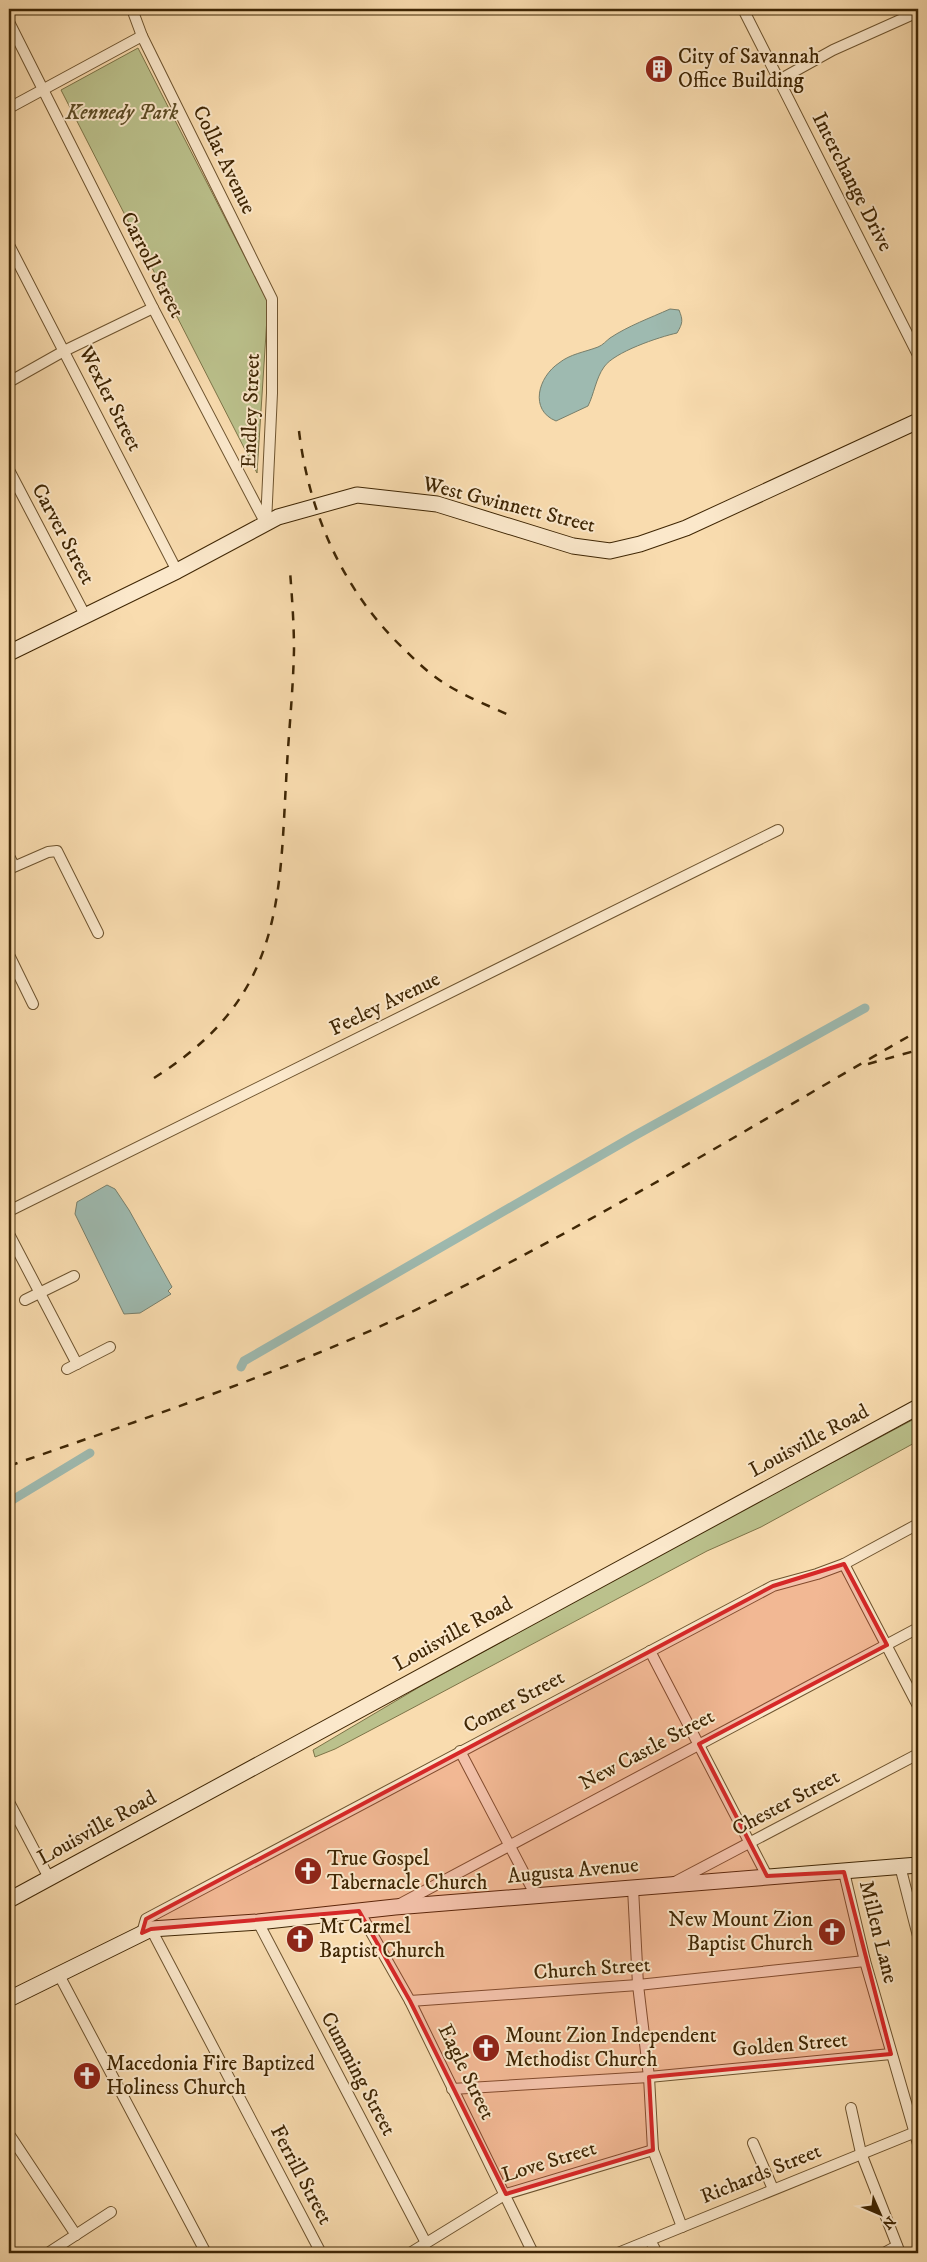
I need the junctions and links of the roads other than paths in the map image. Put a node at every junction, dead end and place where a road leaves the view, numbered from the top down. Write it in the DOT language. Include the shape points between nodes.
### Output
graph roads {
  1 [pos="132,9"];
  2 [pos="743,9"];
  3 [pos="918,12"];
  4 [pos="9,22"];
  5 [pos="142,36"];
  6 [pos="779,80"];
  7 [pos="42,92"];
  8 [pos="9,108"];
  9 [pos="9,245"];
  10 [pos="272,299"];
  11 [pos="153,308"];
  12 [pos="64,351"];
  13 [pos="918,355"];
  14 [pos="9,382"];
  15 [pos="918,421"];
  16 [pos="9,470"];
  17 [pos="266,524"];
  18 [pos="177,571"];
  19 [pos="85,615"];
  20 [pos="9,653"];
  21 [pos="778,830"];
  22 [pos="9,856"];
  23 [pos="11,868"];
  24 [pos="98,933"];
  25 [pos="9,955"];
  26 [pos="33,1004"];
  27 [pos="9,1211"];
  28 [pos="9,1234"];
  29 [pos="74,1276"];
  30 [pos="40,1294"];
  31 [pos="25,1300"];
  32 [pos="110,1347"];
  33 [pos="77,1364"];
  34 [pos="67,1369"];
  35 [pos="918,1407"];
  36 [pos="918,1524"];
  37 [pos="844,1564"];
  38 [pos="918,1628"];
  39 [pos="887,1645"];
  40 [pos="650,1651"];
  41 [pos="918,1706"];
  42 [pos="699,1744"];
  43 [pos="460,1751"];
  44 [pos="918,1754"];
  45 [pos="9,1802"];
  46 [pos="749,1843"];
  47 [pos="509,1845"];
  48 [pos="918,1865"];
  49 [pos="900,1866"];
  50 [pos="844,1872"];
  51 [pos="767,1876"];
  52 [pos="49,1878"];
  53 [pos="670,1884"];
  54 [pos="633,1888"];
  55 [pos="536,1896"];
  56 [pos="9,1900"];
  57 [pos="394,1907"];
  58 [pos="359,1911"];
  59 [pos="258,1922"];
  60 [pos="146,1931"];
  61 [pos="918,1936"];
  62 [pos="865,1961"];
  63 [pos="58,1973"];
  64 [pos="638,1985"];
  65 [pos="9,1999"];
  66 [pos="410,2001"];
  67 [pos="891,2054"];
  68 [pos="650,2077"];
  69 [pos="452,2089"];
  70 [pos="851,2108"];
  71 [pos="917,2131"];
  72 [pos="9,2134"];
  73 [pos="753,2143"];
  74 [pos="918,2144"];
  75 [pos="654,2150"];
  76 [pos="861,2153"];
  77 [pos="773,2189"];
  78 [pos="506,2194"];
  79 [pos="111,2212"];
  80 [pos="682,2227"];
  81 [pos="76,2235"];
  82 [pos="650,2240"];
  83 [pos="426,2243"];
  84 [pos="899,2250"];
  85 [pos="48,2253"];
  86 [pos="206,2253"];
  87 [pos="321,2253"];
  88 [pos="410,2253"];
  89 [pos="533,2253"];
  90 [pos="618,2253"];
  91 [pos="656,2253"];
  92 [pos="884,2253"];
  1 -- 5 [label="street, Collat Avenue"];
  2 -- 6 [label="street, Interchange Drive"];
  3 -- 6 [label="street" via="833,50"];
  4 -- 7 [label="street, Carroll Street"];
  5 -- 7 [label="street"];
  5 -- 10 [label="street, Collat Avenue"];
  6 -- 13 [label="street, Interchange Drive"];
  7 -- 8 [label="street"];
  7 -- 11 [label="street, Carroll Street"];
  9 -- 12 [label="street, Wexler Street"];
  10 -- 17 [label="street, Endley Street" via="272,393"];
  11 -- 12 [label="street"];
  11 -- 17 [label="street, Carroll Street"];
  12 -- 14 [label="street"];
  12 -- 18 [label="street, Wexler Street"];
  15 -- 17 [label="main road, West Gwinnett Street" via="686,528 610,551 573,546 437,504 357,496 278,517"];
  16 -- 19 [label="street, Carver Street"];
  17 -- 18 [label="main road, West Gwinnett Street"];
  18 -- 19 [label="main road, West Gwinnett Street"];
  19 -- 20 [label="main road, West Gwinnett Street"];
  21 -- 27 [label="street, Feeley Avenue"];
  22 -- 23 [label="street"];
  23 -- 24 [label="street" via="48,852 57,852"];
  25 -- 26 [label="street"];
  28 -- 30 [label="street"];
  29 -- 30 [label="street"];
  30 -- 31 [label="street"];
  30 -- 33 [label="street"];
  32 -- 33 [label="street"];
  33 -- 34 [label="street"];
  35 -- 52 [label="main road, Louisville Road"];
  36 -- 37 [label="street, Comer Street"];
  37 -- 39 [label="street"];
  37 -- 40 [label="street, Comer Street" via="773,1586"];
  38 -- 39 [label="street, New Castle Street"];
  39 -- 41 [label="street"];
  39 -- 42 [label="street, New Castle Street"];
  40 -- 42 [label="street"];
  40 -- 43 [label="street, Comer Street"];
  42 -- 46 [label="street"];
  42 -- 47 [label="street, New Castle Street"];
  43 -- 47 [label="street"];
  43 -- 60 [label="street, Comer Street" via="146,1918"];
  44 -- 46 [label="street, Chester Street"];
  45 -- 52 [label="street"];
  46 -- 51 [label="street"];
  46 -- 53 [label="street, Chester Street"];
  47 -- 55 [label="street"];
  47 -- 57 [label="street, New Castle Street"];
  48 -- 49 [label="main road, Augusta Avenue"];
  49 -- 50 [label="main road, Augusta Avenue"];
  49 -- 61 [label="street"];
  50 -- 51 [label="main road, Augusta Avenue"];
  50 -- 62 [label="street, Millen Lane"];
  51 -- 53 [label="main road, Augusta Avenue"];
  52 -- 56 [label="main road, Louisville Road"];
  53 -- 54 [label="main road, Augusta Avenue"];
  54 -- 55 [label="main road, Augusta Avenue"];
  54 -- 64 [label="street"];
  55 -- 57 [label="main road, Augusta Avenue"];
  57 -- 58 [label="main road, Augusta Avenue"];
  58 -- 59 [label="main road, Augusta Avenue"];
  58 -- 66 [label="street, Eagle Street"];
  59 -- 60 [label="main road, Augusta Avenue"];
  59 -- 83 [label="street, Cumming Street"];
  60 -- 63 [label="main road, Augusta Avenue"];
  60 -- 87 [label="street, Ferrill Street"];
  62 -- 64 [label="street, Church Street"];
  62 -- 67 [label="street, Millen Lane"];
  63 -- 65 [label="main road, Augusta Avenue"];
  63 -- 86 [label="street"];
  64 -- 66 [label="street, Church Street"];
  64 -- 68 [label="street"];
  66 -- 69 [label="street, Eagle Street"];
  67 -- 68 [label="street, Golden Street"];
  67 -- 71 [label="street, Millen Lane"];
  68 -- 69 [label="street, Golden Street"];
  68 -- 75 [label="street"];
  69 -- 78 [label="street, Eagle Street"];
  70 -- 76 [label="street"];
  71 -- 74 [label="street, Millen Lane"];
  71 -- 76 [label="street, Richards Street"];
  72 -- 81 [label="street"];
  73 -- 77 [label="street"];
  75 -- 78 [label="street, Love Street"];
  75 -- 80 [label="street"];
  76 -- 77 [label="street, Richards Street"];
  76 -- 84 [label="street"];
  77 -- 80 [label="street, Richards Street"];
  78 -- 83 [label="street, Love Street"];
  78 -- 89 [label="street, Eagle Street"];
  79 -- 81 [label="street"];
  80 -- 82 [label="street, Richards Street"];
  81 -- 85 [label="street"];
  82 -- 90 [label="street, Richards Street"];
  82 -- 91 [label="street"];
  83 -- 88 [label="street, Love Street"];
  84 -- 92 [label="street"];
}
